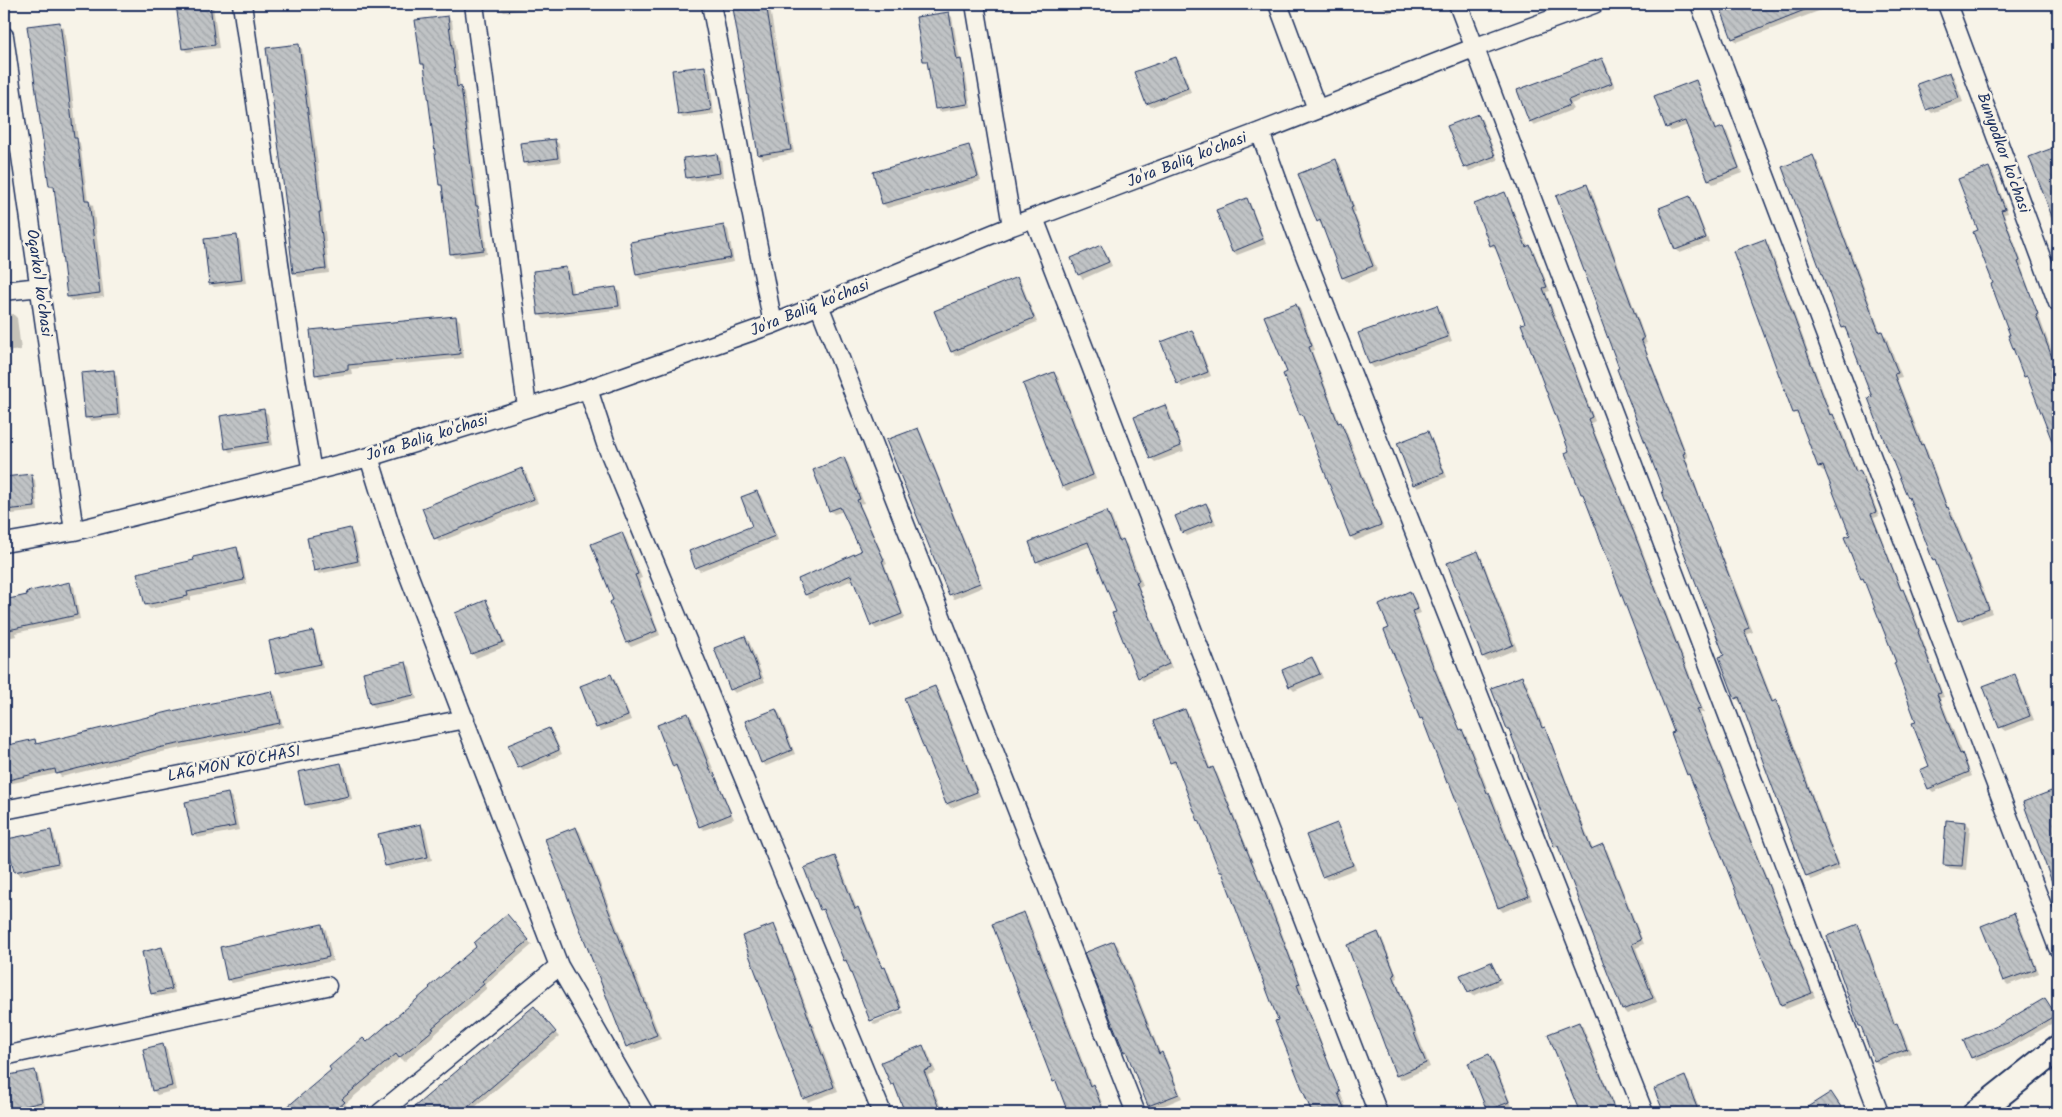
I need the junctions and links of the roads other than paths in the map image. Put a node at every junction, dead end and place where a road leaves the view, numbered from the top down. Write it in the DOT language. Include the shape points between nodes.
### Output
graph roads {
  1 [pos="242,4"];
  2 [pos="474,4"];
  3 [pos="711,4"];
  4 [pos="975,4"];
  5 [pos="1278,4"];
  6 [pos="1458,4"];
  7 [pos="1594,4"];
  8 [pos="1700,4"];
  9 [pos="1947,4"];
  10 [pos="1476,46"];
  11 [pos="4,47"];
  12 [pos="1317,109"];
  13 [pos="1260,132"];
  14 [pos="1034,218"];
  15 [pos="1012,226"];
  16 [pos="40,287"];
  17 [pos="4,291"];
  18 [pos="2058,302"];
  19 [pos="819,305"];
  20 [pos="773,324"];
  21 [pos="588,389"];
  22 [pos="527,407"];
  23 [pos="370,457"];
  24 [pos="312,472"];
  25 [pos="74,531"];
  26 [pos="4,544"];
  27 [pos="465,718"];
  28 [pos="4,810"];
  29 [pos="2058,948"];
  30 [pos="559,966"];
  31 [pos="327,986"];
  32 [pos="2058,1048"];
  33 [pos="4,1056"];
  34 [pos="380,1113"];
  35 [pos="644,1113"];
  36 [pos="882,1113"];
  37 [pos="1136,1113"];
  38 [pos="1378,1113"];
  39 [pos="1644,1113"];
  40 [pos="1879,1113"];
  41 [pos="1976,1113"];
  1 -- 24 [label="street"];
  2 -- 22 [label="street"];
  3 -- 20 [label="street"];
  4 -- 15 [label="street"];
  5 -- 12 [label="street"];
  6 -- 10 [label="street"];
  7 -- 10 [label="street, Jo'ra Baliq ko'chasi"];
  8 -- 29 [label="street"];
  9 -- 18 [label="street, Bunyodkor ko'chasi"];
  10 -- 12 [label="street, Jo'ra Baliq ko'chasi"];
  10 -- 40 [label="street"];
  11 -- 16 [label="street, Oqarko'l ko'chasi"];
  12 -- 13 [label="street, Jo'ra Baliq ko'chasi"];
  13 -- 14 [label="street, Jo'ra Baliq ko'chasi"];
  13 -- 39 [label="street" via="1299,240"];
  14 -- 15 [label="street, Jo'ra Baliq ko'chasi"];
  14 -- 38 [label="street"];
  15 -- 19 [label="street, Jo'ra Baliq ko'chasi"];
  16 -- 17 [label="street"];
  16 -- 25 [label="street, Oqarko'l ko'chasi"];
  19 -- 20 [label="street, Jo'ra Baliq ko'chasi"];
  19 -- 37 [label="street"];
  20 -- 21 [label="street, Jo'ra Baliq ko'chasi"];
  21 -- 22 [label="street, Jo'ra Baliq ko'chasi"];
  21 -- 36 [label="street" via="606,444"];
  22 -- 23 [label="street, Jo'ra Baliq ko'chasi"];
  23 -- 24 [label="street, Jo'ra Baliq ko'chasi"];
  23 -- 27 [label="street" via="394,536"];
  24 -- 25 [label="street, Jo'ra Baliq ko'chasi"];
  25 -- 26 [label="street, Jo'ra Baliq ko'chasi"];
  27 -- 28 [label="street, LAG'MON KO'CHASI"];
  27 -- 30 [label="street"];
  30 -- 34 [label="street"];
  30 -- 35 [label="street"];
  31 -- 33 [label="street"];
  32 -- 41 [label="street"];
}
